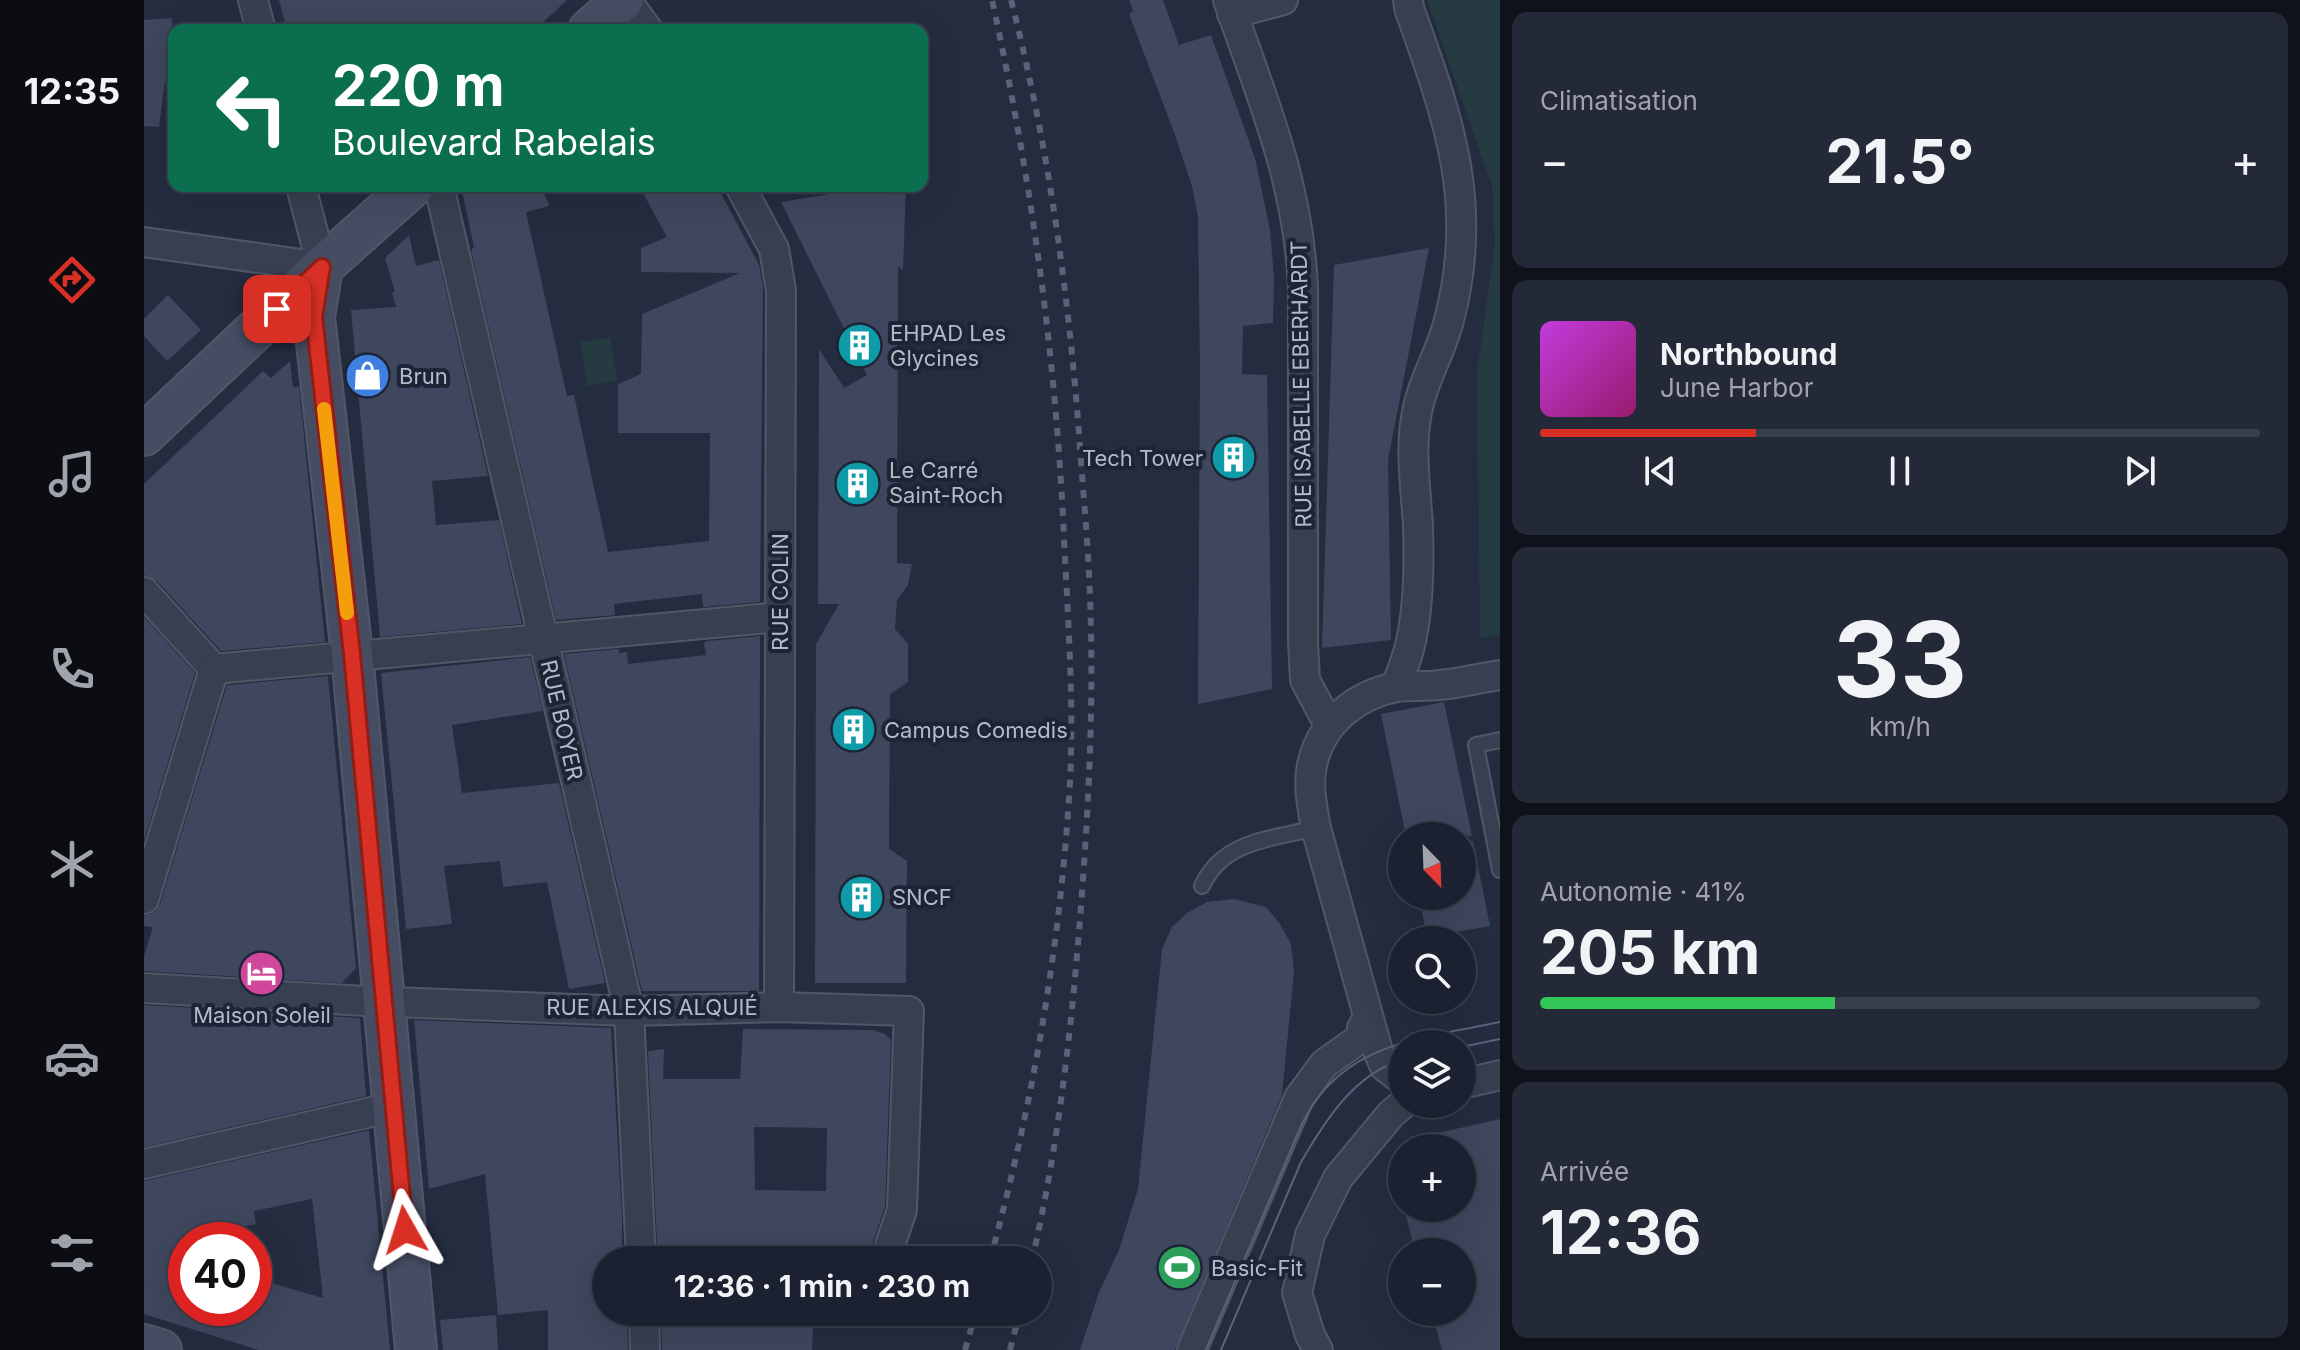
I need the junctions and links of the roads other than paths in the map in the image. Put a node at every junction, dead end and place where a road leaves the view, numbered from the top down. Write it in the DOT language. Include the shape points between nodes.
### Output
graph roads {
  1 [pos="253,0"];
  2 [pos="625,0"];
  3 [pos="1283,0"];
  4 [pos="1408,0"];
  5 [pos="1230,7"];
  6 [pos="259,24"];
  7 [pos="596,24"];
  8 [pos="643,24"];
  9 [pos="303,192"];
  10 [pos="406,192"];
  11 [pos="440,192"];
  12 [pos="743,192"];
  13 [pos="144,242"];
  14 [pos="322,267"];
  15 [pos="144,435"];
  16 [pos="144,592"];
  17 [pos="780,617"];
  18 [pos="544,639"];
  19 [pos="352,654"];
  20 [pos="214,669"];
  21 [pos="1500,675"];
  22 [pos="1396,687"];
  23 [pos="1329,725"];
  24 [pos="1500,740"];
  25 [pos="1316,828"];
  26 [pos="1500,870"];
  27 [pos="1202,886"];
  28 [pos="144,899"];
  29 [pos="144,988"];
  30 [pos="385,1002"];
  31 [pos="779,1007"];
  32 [pos="629,1011"];
  33 [pos="1367,1019"];
  34 [pos="1388,1069"];
  35 [pos="1500,1075"];
  36 [pos="1476,1081"];
  37 [pos="393,1107"];
  38 [pos="1388,1118"];
  39 [pos="144,1164"];
  40 [pos="640,1246"];
  41 [pos="890,1246"];
  42 [pos="644,1326"];
  43 [pos="144,1345"];
  44 [pos="161,1350"];
  45 [pos="416,1350"];
  46 [pos="645,1350"];
  47 [pos="1192,1350"];
  48 [pos="1318,1350"];
  1 -- 6 [label="street"];
  2 -- 7 [label="street"];
  2 -- 8 [label="street"];
  3 -- 5 [label="street"];
  4 -- 22 [label="street" via="1452,140 1462,195 1460,270 1449,323 1416,419 1418,574 1411,642"];
  5 -- 23 [label="street, RUE ISABELLE EBERHARDT" via="1273,122 1299,233 1305,680"];
  9 -- 14 [label="street"];
  10 -- 14 [label="street"];
  11 -- 18 [label="street, RUE BOYER"];
  12 -- 17 [label="street, RUE COLIN" via="774,249 781,280"];
  13 -- 14 [label="street"];
  14 -- 15 [label="street"];
  14 -- 19 [label="street" via="314,317"];
  16 -- 20 [label="street"];
  17 -- 18 [label="street"];
  17 -- 31 [label="street, RUE COLIN"];
  18 -- 19 [label="street"];
  18 -- 32 [label="street, RUE BOYER"];
  19 -- 20 [label="street"];
  19 -- 30 [label="street"];
  20 -- 28 [label="street"];
  21 -- 22 [label="street"];
  22 -- 23 [label="street" via="1364,697"];
  23 -- 25 [label="street" via="1313,760"];
  24 -- 26 [label="lane" via="1476,745"];
  25 -- 27 [label="lane" via="1229,852 1209,870"];
  25 -- 33 [label="street"];
  29 -- 30 [label="street, RUE ALEXIS ALQUIÉ"];
  30 -- 32 [label="street, RUE ALEXIS ALQUIÉ"];
  30 -- 37 [label="street"];
  31 -- 32 [label="street, RUE ALEXIS ALQUIÉ"];
  31 -- 41 [label="street, RUE ALEXIS ALQUIÉ" via="909,1011 902,1210"];
  32 -- 40 [label="street, RUE BOYER"];
  33 -- 34 [label="street"];
  33 -- 47 [label="street" via="1362,1037 1324,1064 1299,1098"];
  35 -- 36 [label="street"];
  37 -- 39 [label="street"];
  37 -- 45 [label="street"];
  38 -- 48 [label="street" via="1338,1178 1310,1235 1297,1293"];
  42 -- 46 [label="street"];
  43 -- 44 [label="street"];
}
